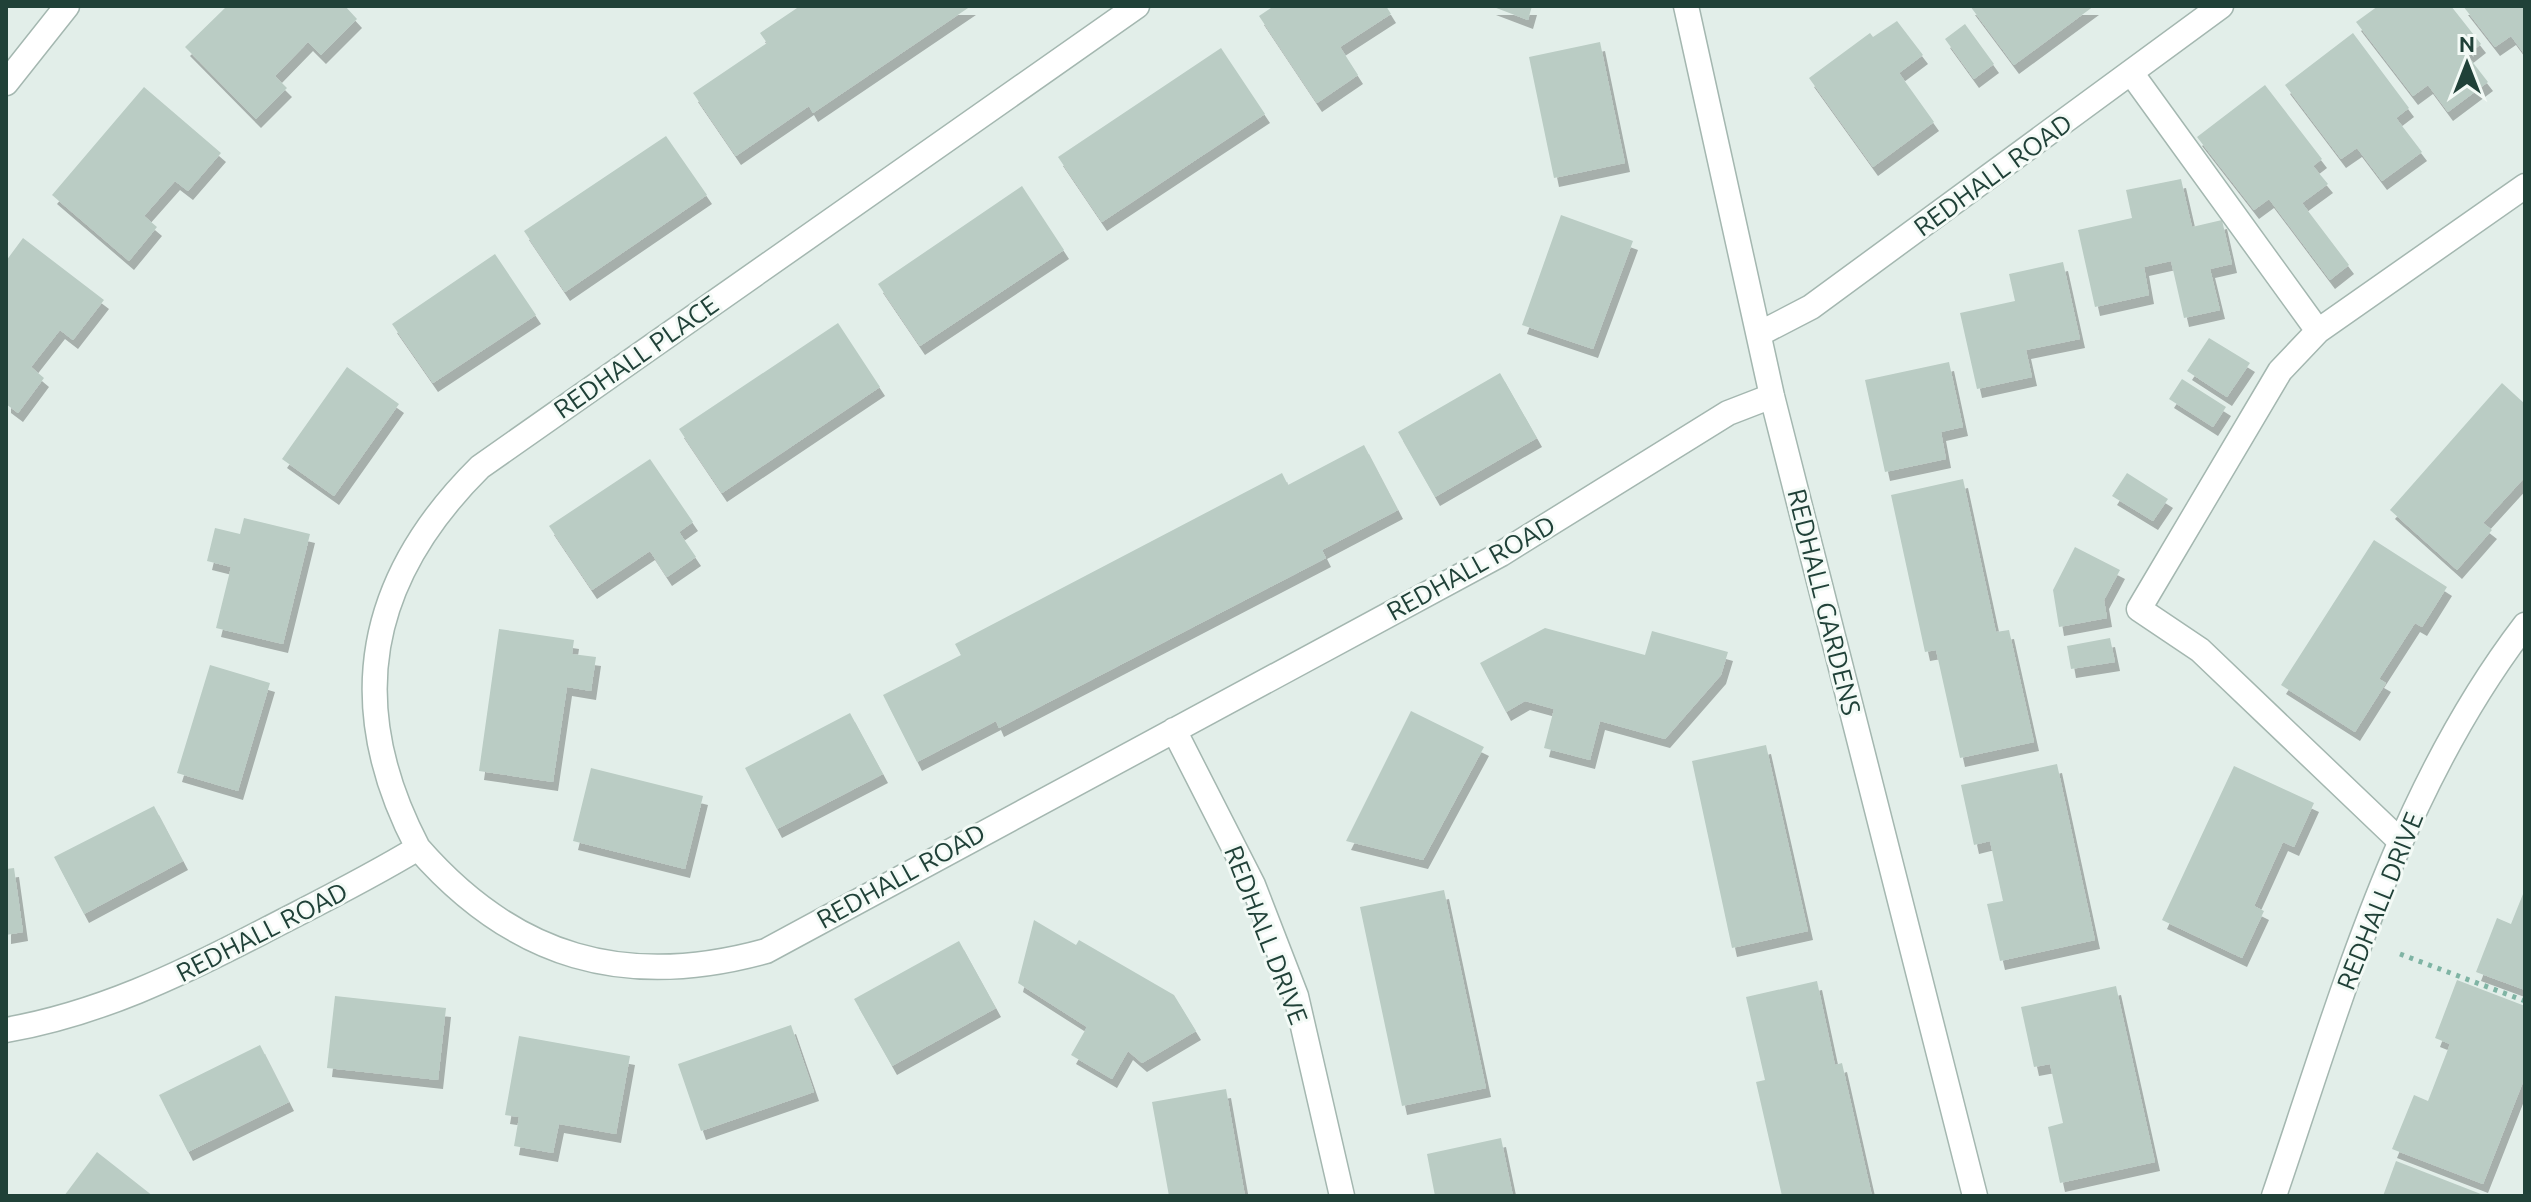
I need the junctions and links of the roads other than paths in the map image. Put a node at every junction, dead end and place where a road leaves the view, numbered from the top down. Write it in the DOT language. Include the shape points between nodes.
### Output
graph roads {
  1 [pos="67,6"];
  2 [pos="1137,6"];
  3 [pos="1686,6"];
  4 [pos="2221,6"];
  5 [pos="2132,74"];
  6 [pos="6,83"];
  7 [pos="2525,186"];
  8 [pos="2318,331"];
  9 [pos="1759,334"];
  10 [pos="1772,396"];
  11 [pos="2525,625"];
  12 [pos="1174,730"];
  13 [pos="2399,840"];
  14 [pos="418,848"];
  15 [pos="6,1030"];
  16 [pos="1342,1196"];
  17 [pos="1975,1196"];
  18 [pos="2274,1196"];
  1 -- 6 [label="street"];
  2 -- 14 [label="street, REDHALL PLACE" via="490,459 443,503 413,546 392,593 374,685 384,771"];
  3 -- 9 [label="street, REDHALL GARDENS"];
  4 -- 5 [label="street, REDHALL ROAD"];
  5 -- 8 [label="street"];
  5 -- 9 [label="street, REDHALL ROAD" via="1811,307"];
  7 -- 8 [label="street"];
  8 -- 13 [label="street" via="2280,371 2139,609 2200,650"];
  9 -- 10 [label="street, REDHALL GARDENS"];
  10 -- 12 [label="street, REDHALL ROAD" via="1728,413 1501,554"];
  10 -- 17 [label="street, REDHALL GARDENS"];
  11 -- 13 [label="street, REDHALL DRIVE" via="2488,673"];
  12 -- 14 [label="street, REDHALL ROAD" via="766,951 724,963 637,969 551,949 477,908"];
  12 -- 16 [label="street, REDHALL DRIVE" via="1253,885 1296,996"];
  13 -- 18 [label="street, REDHALL DRIVE"];
  14 -- 15 [label="street, REDHALL ROAD" via="156,986 47,1023"];
}
